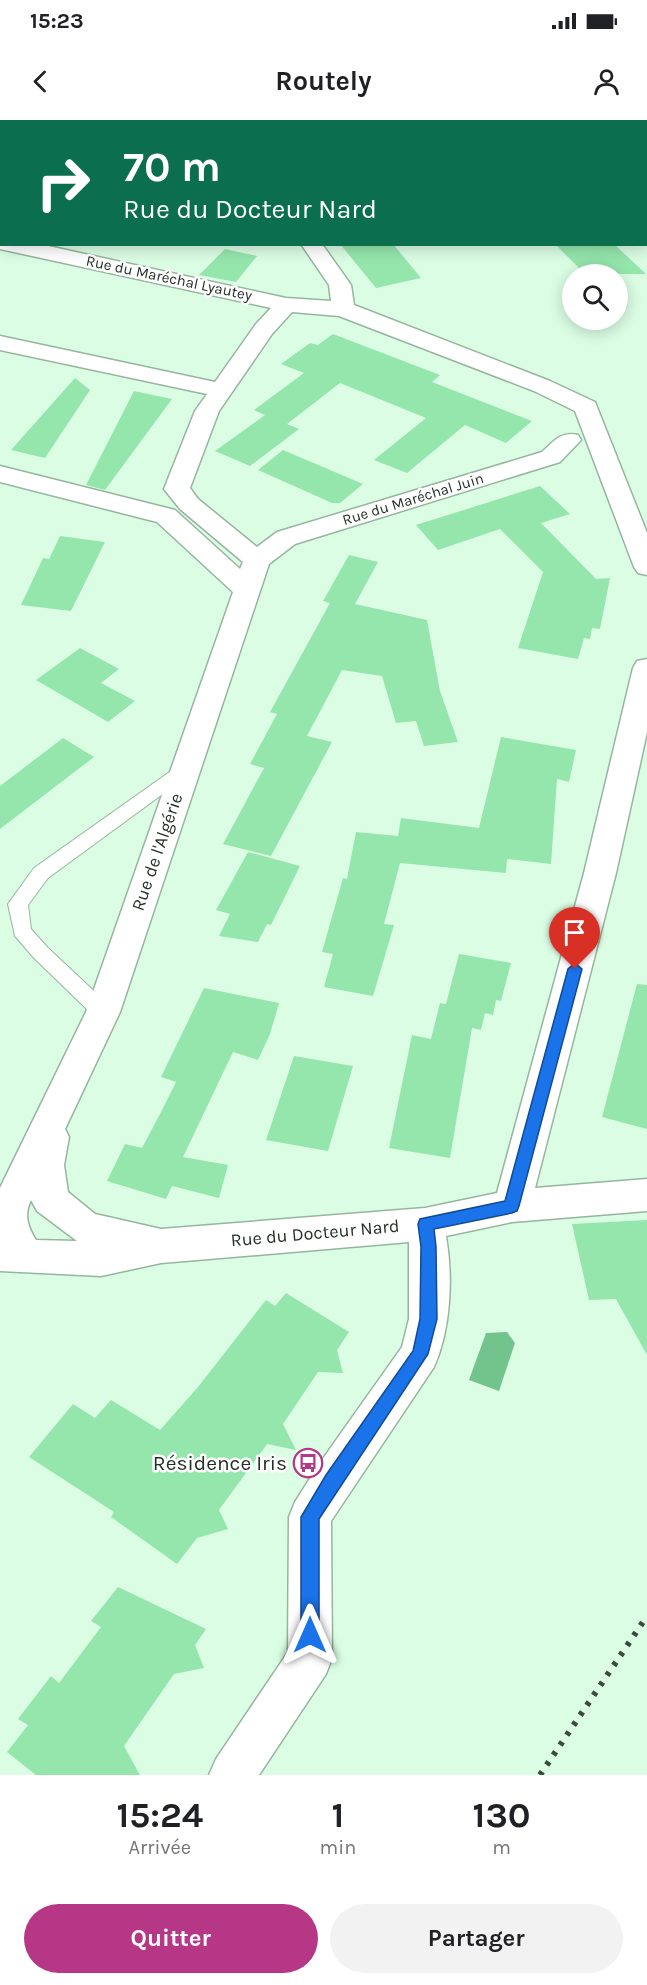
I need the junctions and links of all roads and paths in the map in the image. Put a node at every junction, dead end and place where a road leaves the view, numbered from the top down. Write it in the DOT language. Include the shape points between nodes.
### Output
graph roads {
  1 [pos="17,246"];
  2 [pos="311,246"];
  3 [pos="286,305"];
  4 [pos="343,309"];
  5 [pos="0,343"];
  6 [pos="542,386"];
  7 [pos="220,390"];
  8 [pos="569,440"];
  9 [pos="599,442"];
  10 [pos="0,474"];
  11 [pos="177,510"];
  12 [pos="256,560"];
  13 [pos="647,567"];
  14 [pos="248,591"];
  15 [pos="647,668"];
  16 [pos="184,770"];
  17 [pos="103,1012"];
  18 [pos="55,1109"];
  19 [pos="647,1195"];
  20 [pos="50,1200"];
  21 [pos="512,1206"];
  22 [pos="425,1224"];
  23 [pos="161,1246"];
  24 [pos="10,1249"];
  25 [pos="232,1775"];
  1 -- 3 [label="street, Rue du Maréchal Lyautey"];
  2 -- 4 [label="street" via="340,285"];
  3 -- 4 [label="street"];
  3 -- 7 [label="street"];
  4 -- 6 [label="street"];
  5 -- 7 [label="street"];
  6 -- 8 [label="street"];
  6 -- 9 [label="street" via="586,407"];
  7 -- 11 [label="street" via="207,411 177,489"];
  8 -- 9 [label="street"];
  8 -- 12 [label="street, Rue du Maréchal Juin" via="551,457 286,538"];
  9 -- 13 [label="street"];
  10 -- 11 [label="street"];
  11 -- 12 [label="street"];
  11 -- 14 [label="street"];
  12 -- 14 [label="street, Rue de l'Algérie"];
  14 -- 16 [label="street, Rue de l'Algérie"];
  15 -- 21 [label="street" via="600,873"];
  16 -- 17 [label="street, Rue de l'Algérie"];
  16 -- 17 [label="lane" via="41,873 18,904 22,931"];
  17 -- 18 [label="street, Rue de l'Algérie"];
  18 -- 20 [label="street" via="46,1165"];
  18 -- 24 [label="street, Rue de l'Algérie" via="8,1212"];
  19 -- 21 [label="street, Rue du Docteur Nard"];
  20 -- 23 [label="street, Rue du Docteur Nard" via="85,1228"];
  20 -- 24 [label="street"];
  21 -- 22 [label="street, Rue du Docteur Nard"];
  22 -- 23 [label="street, Rue du Docteur Nard"];
  22 -- 25 [label="street" via="429,1247 429,1319 420,1354 310,1517 310,1658"];
  23 -- 24 [label="street, Rue du Docteur Nard" via="101,1259"];
}
